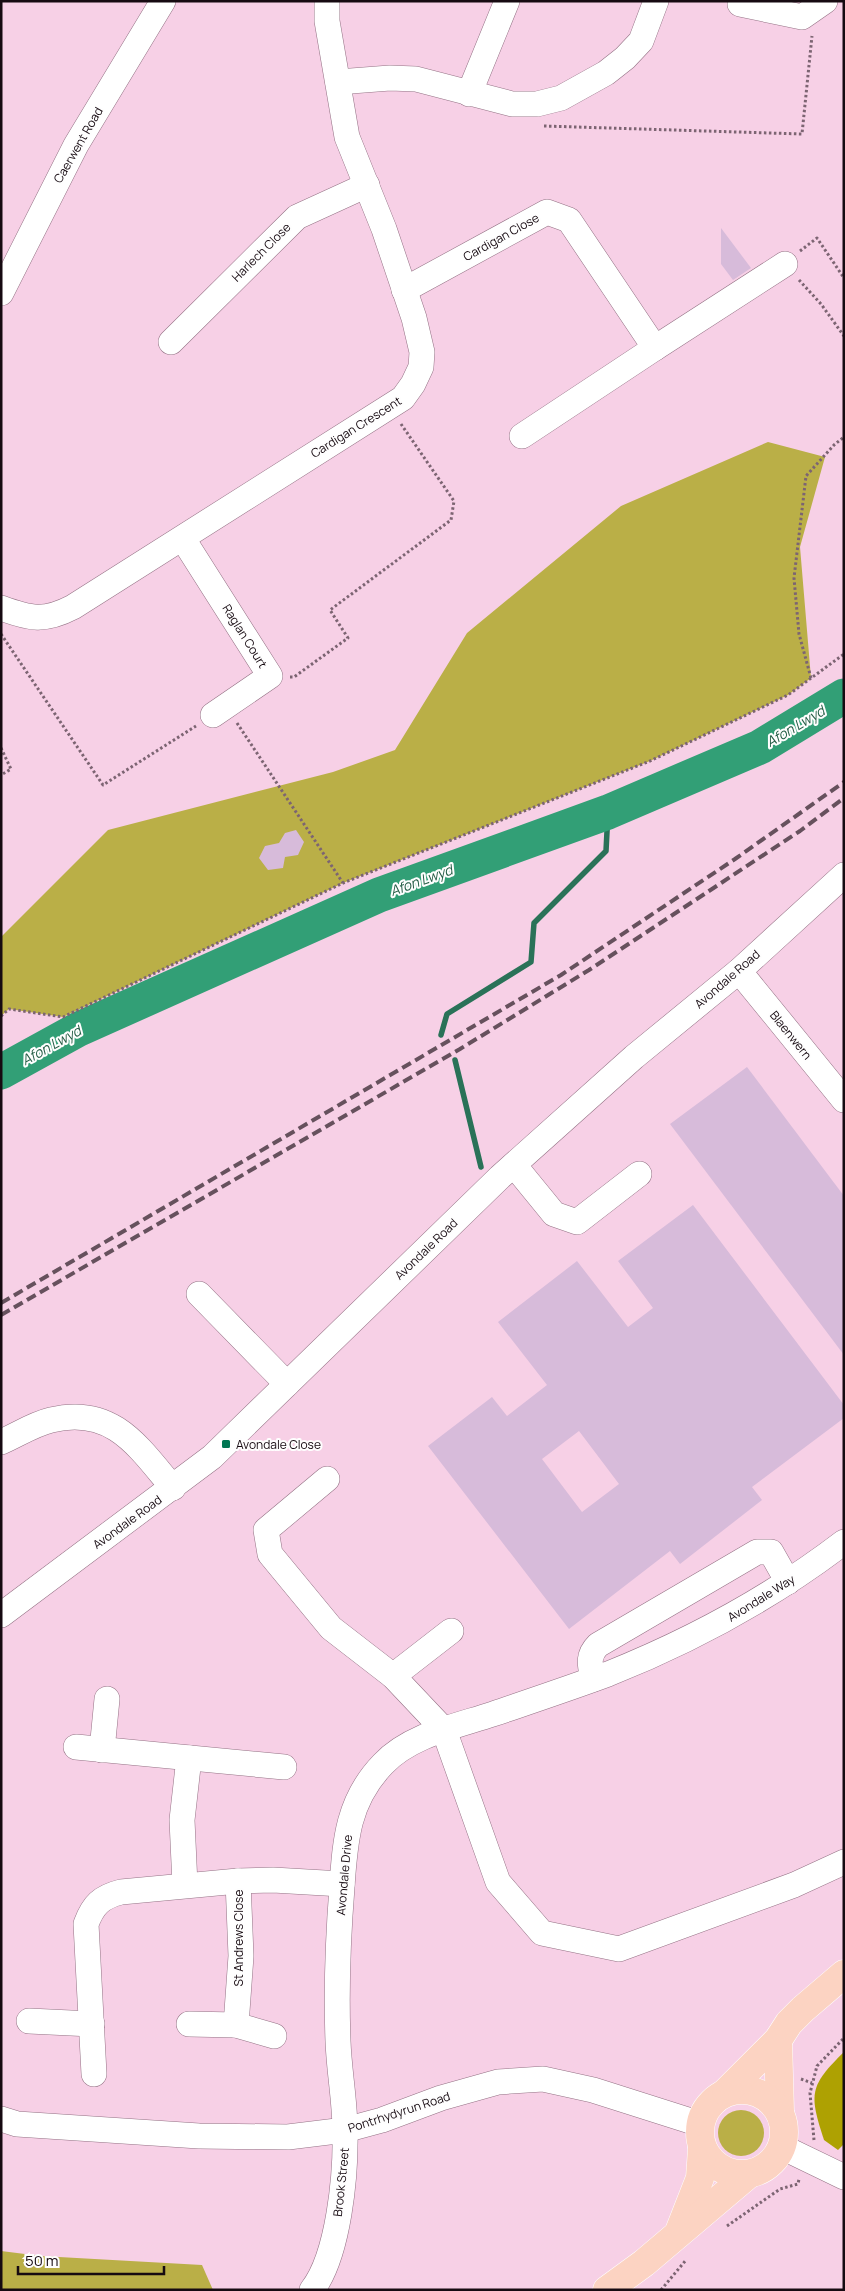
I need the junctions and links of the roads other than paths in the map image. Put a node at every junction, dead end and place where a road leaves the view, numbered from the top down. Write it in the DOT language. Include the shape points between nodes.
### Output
graph roads {
  1 [pos="163,1"];
  2 [pos="327,1"];
  3 [pos="507,1"];
  4 [pos="656,1"];
  5 [pos="740,4"];
  6 [pos="820,5"];
  7 [pos="338,82"];
  8 [pos="469,94"];
  9 [pos="367,185"];
  10 [pos="785,264"];
  11 [pos="404,290"];
  12 [pos="1,293"];
  13 [pos="170,342"];
  14 [pos="655,348"];
  15 [pos="522,436"];
  16 [pos="183,539"];
  17 [pos="1,608"];
  18 [pos="220,711"];
  19 [pos="844,875"];
  20 [pos="739,971"];
  21 [pos="844,1100"];
  22 [pos="514,1165"];
  23 [pos="639,1174"];
  24 [pos="199,1294"];
  25 [pos="286,1384"];
  26 [pos="1,1442"];
  27 [pos="327,1479"];
  28 [pos="174,1488"];
  29 [pos="844,1542"];
  30 [pos="788,1582"];
  31 [pos="1,1615"];
  32 [pos="451,1631"];
  33 [pos="672,1646"];
  34 [pos="393,1676"];
  35 [pos="593,1679"];
  36 [pos="107,1699"];
  37 [pos="444,1730"];
  38 [pos="76,1747"];
  39 [pos="102,1750"];
  40 [pos="189,1758"];
  41 [pos="284,1767"];
  42 [pos="844,1862"];
  43 [pos="238,1881"];
  44 [pos="342,1884"];
  45 [pos="185,1885"];
  46 [pos="844,1974"];
  47 [pos="30,2021"];
  48 [pos="92,2024"];
  49 [pos="189,2024"];
  50 [pos="236,2025"];
  51 [pos="274,2036"];
  52 [pos="778,2040"];
  53 [pos="94,2074"];
  54 [pos="726,2092"];
  55 [pos="780,2112"];
  56 [pos="1,2120"];
  57 [pos="345,2130"];
  58 [pos="701,2136"];
  59 [pos="782,2147"];
  60 [pos="749,2174"];
  61 [pos="844,2177"];
  62 [pos="677,2235"];
  63 [pos="312,2290"];
  64 [pos="607,2290"];
  1 -- 12 [label="street, Caerwent Road" via="76,145"];
  2 -- 7 [label="street, Cardigan Crescent"];
  3 -- 8 [label="street"];
  4 -- 8 [label="street" via="641,41 625,58 606,73 561,98 537,104 512,104"];
  5 -- 6 [label="street" via="802,17"];
  7 -- 8 [label="street" via="416,79"];
  7 -- 9 [label="street, Cardigan Crescent" via="347,137"];
  9 -- 11 [label="street, Cardigan Crescent"];
  9 -- 13 [label="street, Harlech Close" via="296,217"];
  10 -- 14 [label="street"];
  11 -- 14 [label="street, Cardigan Close" via="547,212 569,220"];
  11 -- 16 [label="street, Cardigan Crescent" via="422,352 421,366 403,398"];
  14 -- 15 [label="street"];
  16 -- 17 [label="street, Cardigan Crescent" via="61,613 46,618 32,617"];
  16 -- 18 [label="street, Raglan Court" via="270,676"];
  19 -- 20 [label="street, Avondale Road"];
  20 -- 21 [label="street, Blaenwern"];
  20 -- 22 [label="street, Avondale Road" via="634,1057"];
  22 -- 23 [label="street" via="554,1214 577,1222"];
  22 -- 25 [label="street, Avondale Road"];
  24 -- 25 [label="street"];
  25 -- 28 [label="street, Avondale Road" via="226,1444"];
  26 -- 28 [label="street" via="49,1420 80,1415 120,1431"];
  27 -- 34 [label="street" via="266,1530 270,1554 331,1628"];
  28 -- 31 [label="street, Avondale Road"];
  29 -- 30 [label="street, Avondale Way"];
  30 -- 33 [label="street, Avondale Way" via="716,1626"];
  30 -- 35 [label="street" via="771,1552 757,1552 598,1645 589,1659"];
  32 -- 34 [label="street"];
  33 -- 35 [label="street, Avondale Drive"];
  34 -- 37 [label="street"];
  35 -- 37 [label="street, Avondale Drive"];
  36 -- 39 [label="street"];
  37 -- 42 [label="street" via="498,1882 542,1933 619,1948 794,1885"];
  37 -- 44 [label="street, Avondale Drive" via="412,1743 384,1763 359,1795 346,1835"];
  38 -- 39 [label="street"];
  39 -- 40 [label="street"];
  40 -- 41 [label="street"];
  40 -- 45 [label="street" via="182,1820"];
  43 -- 44 [label="street, St Andrews Close"];
  43 -- 45 [label="street, St Andrews Close"];
  43 -- 50 [label="street, St Andrews Close" via="241,1956"];
  44 -- 57 [label="street, Avondale Drive" via="336,1985"];
  45 -- 48 [label="street, St Andrews Close" via="114,1893 98,1901 91,1910 86,1924 86,1948"];
  46 -- 52 [label="main road" via="803,2009"];
  47 -- 48 [label="street"];
  48 -- 53 [label="street, St Andrews Close"];
  49 -- 50 [label="street"];
  50 -- 51 [label="street"];
  52 -- 54 [label="main road"];
  52 -- 55 [label="main road"];
  54 -- 55 [label="main road" via="741,2089 757,2092"];
  54 -- 58 [label="main road" via="709,2105"];
  55 -- 59 [label="main road" via="784,2135"];
  56 -- 57 [label="street, Pontrhydyrun Road" via="17,2124 199,2136 288,2137"];
  57 -- 58 [label="street, Pontrhydyrun Road" via="498,2082 543,2079 593,2090"];
  57 -- 63 [label="street, Brook Street" via="342,2197 332,2245"];
  58 -- 60 [label="main road" via="708,2158 726,2172"];
  58 -- 62 [label="main road" via="700,2178"];
  59 -- 60 [label="main road" via="769,2165"];
  59 -- 61 [label="street"];
  60 -- 62 [label="main road"];
  62 -- 64 [label="main road"];
}
